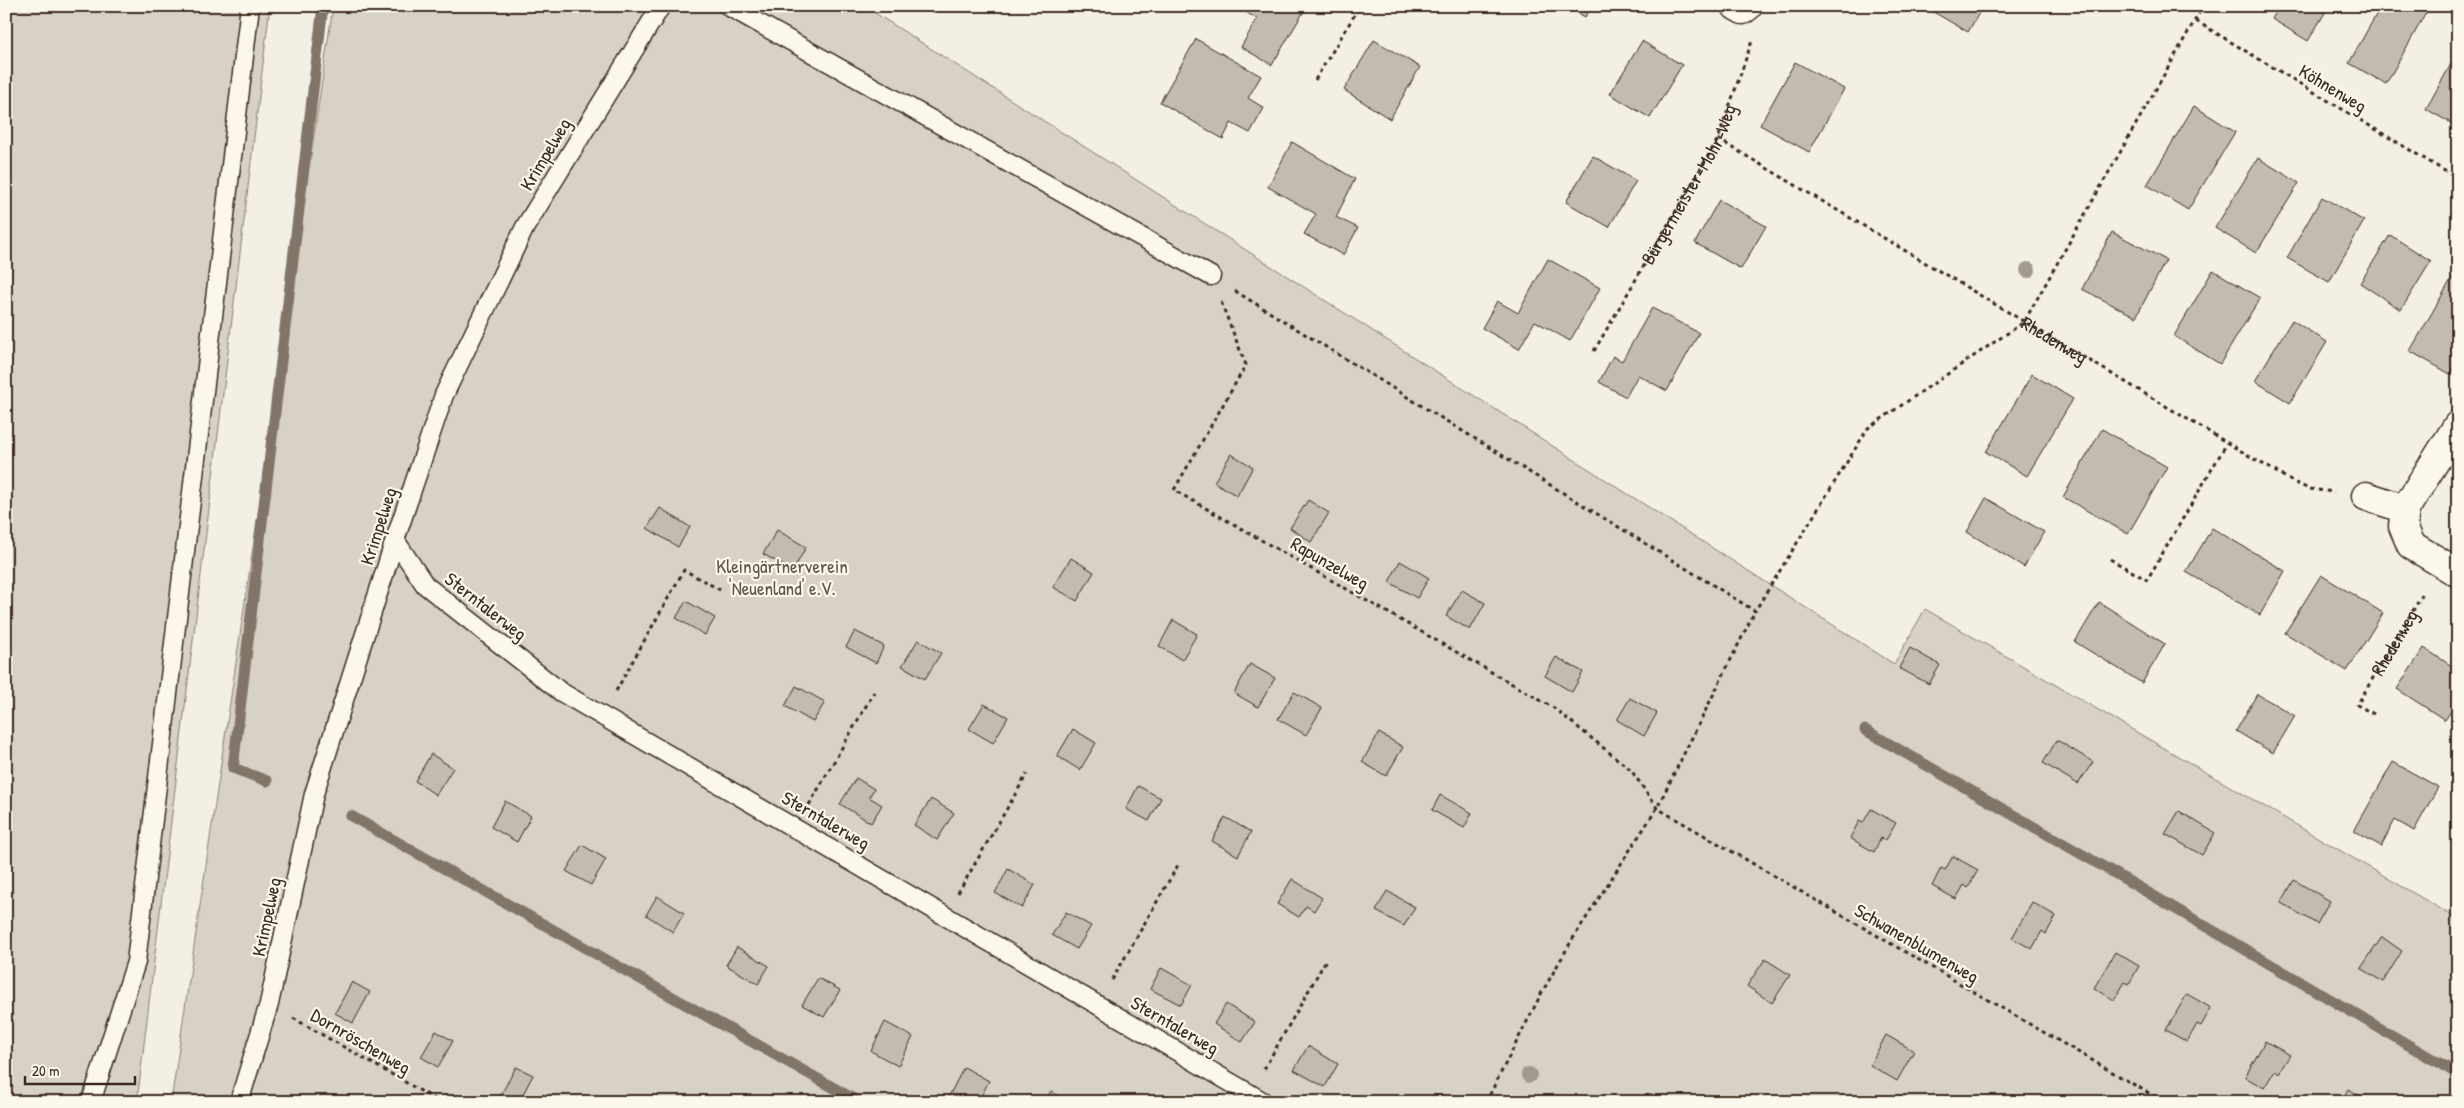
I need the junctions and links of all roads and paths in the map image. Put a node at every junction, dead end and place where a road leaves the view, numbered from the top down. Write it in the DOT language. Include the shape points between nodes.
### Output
graph roads {
  1 [pos="250,6"];
  2 [pos="661,6"];
  3 [pos="728,6"];
  4 [pos="1360,6"];
  5 [pos="2203,6"];
  6 [pos="1742,8"];
  7 [pos="2196,21"];
  8 [pos="1315,80"];
  9 [pos="1718,139"];
  10 [pos="2458,179"];
  11 [pos="1211,276"];
  12 [pos="2024,322"];
  13 [pos="1594,351"];
  14 [pos="2458,425"];
  15 [pos="2227,443"];
  16 [pos="2366,496"];
  17 [pos="2405,509"];
  18 [pos="395,540"];
  19 [pos="2110,560"];
  20 [pos="2450,568"];
  21 [pos="722,591"];
  22 [pos="1755,612"];
  23 [pos="874,692"];
  24 [pos="2374,714"];
  25 [pos="603,715"];
  26 [pos="1027,774"];
  27 [pos="1656,808"];
  28 [pos="796,827"];
  29 [pos="1178,865"];
  30 [pos="946,915"];
  31 [pos="1326,960"];
  32 [pos="269,1004"];
  33 [pos="1098,1005"];
  34 [pos="1257,1098"];
  35 [pos="91,1102"];
  36 [pos="239,1102"];
  37 [pos="440,1102"];
  38 [pos="1486,1102"];
  39 [pos="2164,1102"];
  1 -- 35 [label="lane" via="136,962"];
  2 -- 18 [label="lane, Krimpelweg" via="525,226 444,394"];
  3 -- 11 [label="lane"];
  4 -- 8 [label="path"];
  5 -- 7 [label="path"];
  6 -- 9 [label="path, Bürgermeister-Mohr-Weg" via="1756,28"];
  7 -- 10 [label="path, Köhnenweg"];
  7 -- 12 [label="path"];
  9 -- 12 [label="path, Rhedenweg"];
  9 -- 13 [label="path, Bürgermeister-Mohr-Weg"];
  11 -- 22 [label="path"];
  11 -- 27 [label="path, Rapunzelweg" via="1246,365 1174,490 1554,708 1631,770"];
  12 -- 15 [label="path, Rhedenweg"];
  12 -- 22 [label="path" via="1868,428"];
  14 -- 17 [label="street"];
  15 -- 16 [label="path, Rhedenweg" via="2309,489"];
  15 -- 19 [label="path" via="2147,580"];
  16 -- 17 [label="street"];
  17 -- 20 [label="street" via="2402,526 2411,545"];
  18 -- 25 [label="lane, Sterntalerweg" via="425,585 561,692"];
  18 -- 32 [label="lane, Krimpelweg" via="314,794"];
  20 -- 24 [label="path, Rhedenweg" via="2357,705"];
  21 -- 25 [label="path" via="684,570"];
  22 -- 27 [label="path"];
  23 -- 28 [label="path"];
  25 -- 28 [label="lane, Sterntalerweg"];
  26 -- 30 [label="path"];
  27 -- 38 [label="path" via="1568,948"];
  27 -- 39 [label="path, Schwanenblumenweg"];
  28 -- 30 [label="lane, Sterntalerweg"];
  29 -- 33 [label="path"];
  30 -- 33 [label="lane, Sterntalerweg"];
  31 -- 34 [label="path"];
  32 -- 36 [label="lane, Krimpelweg"];
  32 -- 37 [label="path, Dornröschenweg"];
  33 -- 34 [label="lane, Sterntalerweg"];
}
